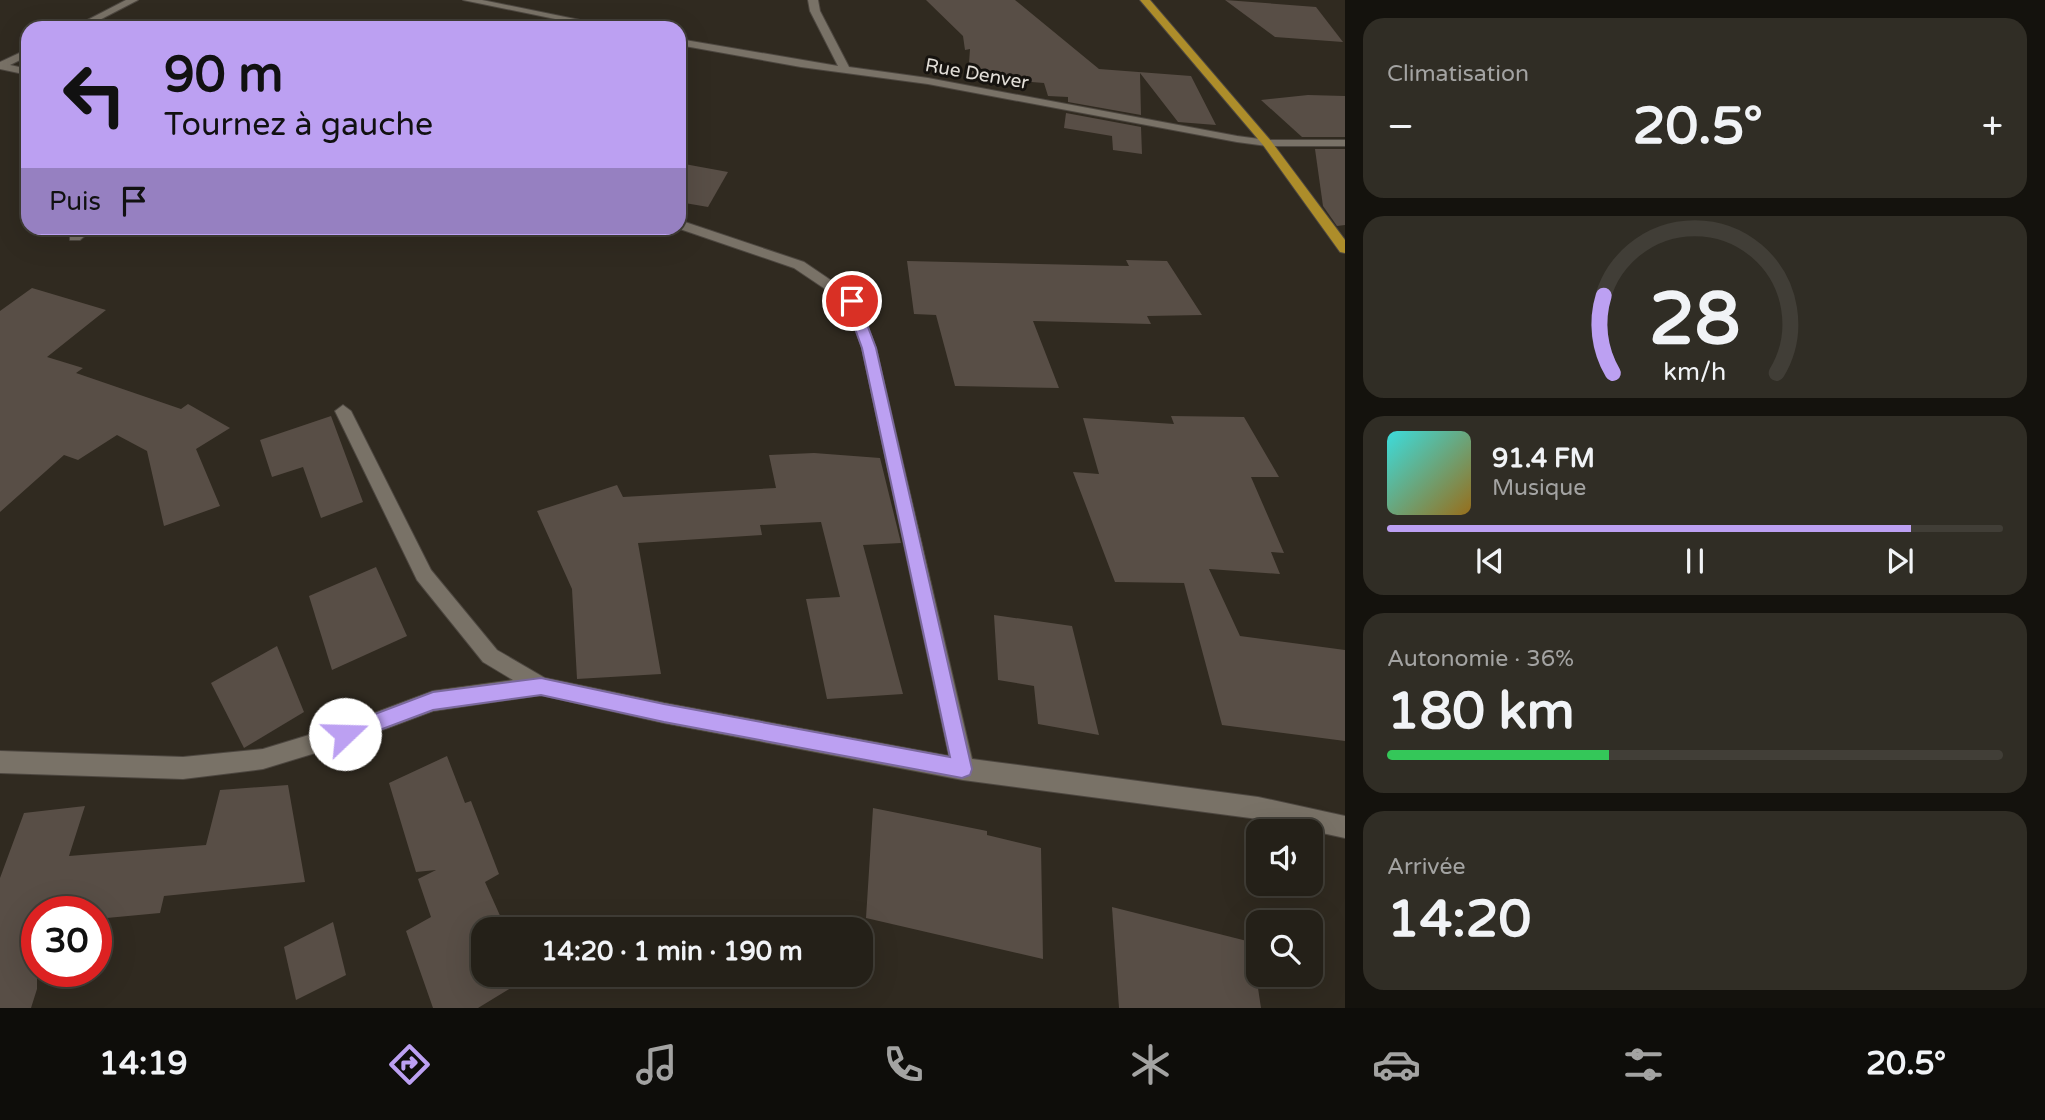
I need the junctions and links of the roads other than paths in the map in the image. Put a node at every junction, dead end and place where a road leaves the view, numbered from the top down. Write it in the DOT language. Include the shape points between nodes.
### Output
graph roads {
  1 [pos="133,0"];
  2 [pos="468,0"];
  3 [pos="813,0"];
  4 [pos="1145,0"];
  5 [pos="91,21"];
  6 [pos="578,21"];
  7 [pos="686,43"];
  8 [pos="21,56"];
  9 [pos="1,66"];
  10 [pos="845,69"];
  11 [pos="21,70"];
  12 [pos="1268,143"];
  13 [pos="1345,143"];
  14 [pos="686,226"];
  15 [pos="78,235"];
  16 [pos="75,237"];
  17 [pos="1345,249"];
  18 [pos="343,411"];
  19 [pos="541,686"];
  20 [pos="0,762"];
  21 [pos="962,769"];
  22 [pos="1345,827"];
  1 -- 5 [label="street"];
  2 -- 6 [label="street"];
  3 -- 10 [label="street"];
  4 -- 12 [label="main road"];
  7 -- 10 [label="street, Rue Denver"];
  8 -- 9 [label="street"];
  9 -- 11 [label="street"];
  10 -- 12 [label="street, Rue Denver"];
  12 -- 13 [label="street, Rue Denver"];
  12 -- 17 [label="main road"];
  14 -- 21 [label="street" via="799,265 852,301 869,348"];
  15 -- 16 [label="street"];
  18 -- 19 [label="street" via="424,575 490,656"];
  19 -- 20 [label="street" via="433,701 263,759 183,768"];
  19 -- 21 [label="street"];
  21 -- 22 [label="street" via="1258,808"];
}
